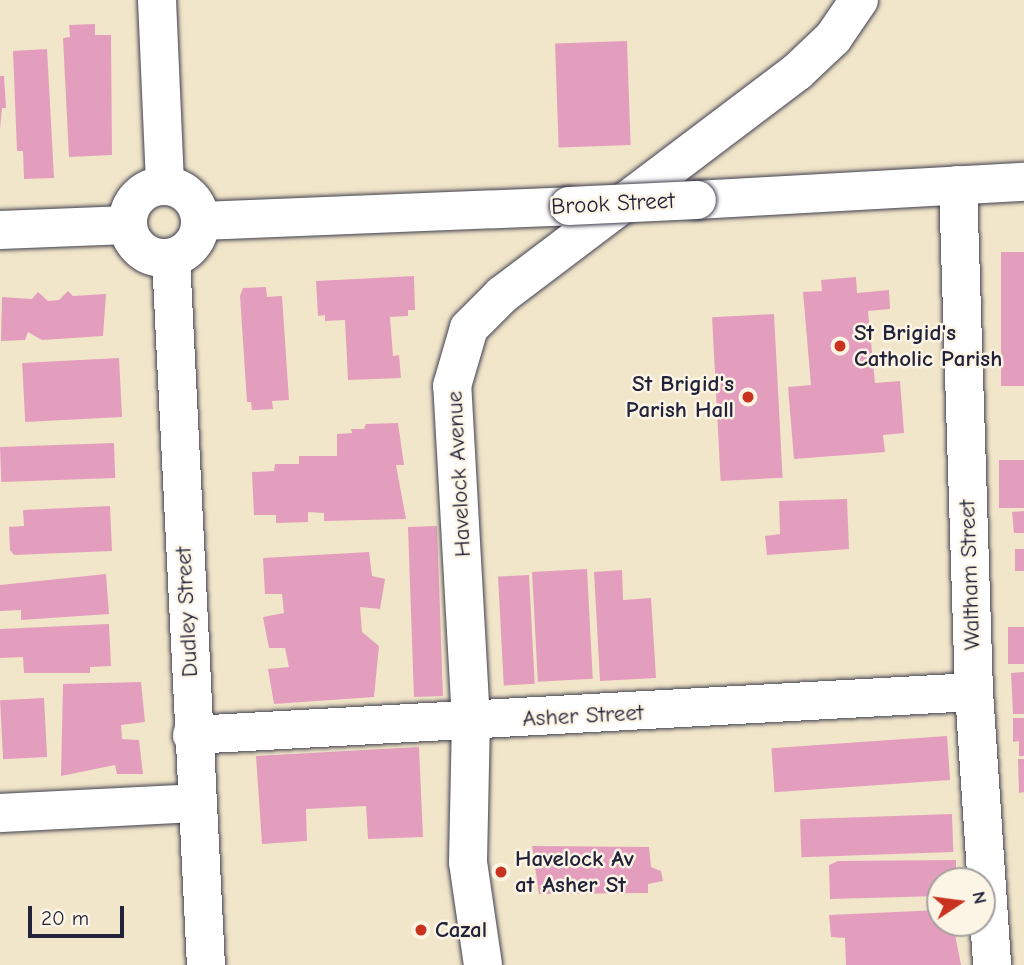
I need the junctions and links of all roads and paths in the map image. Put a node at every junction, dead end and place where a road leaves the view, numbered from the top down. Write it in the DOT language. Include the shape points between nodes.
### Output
graph roads {
  1 [pos="157,0"];
  2 [pos="859,0"];
  3 [pos="1024,182"];
  4 [pos="165,185"];
  5 [pos="958,185"];
  6 [pos="201,221"];
  7 [pos="128,225"];
  8 [pos="0,230"];
  9 [pos="171,258"];
  10 [pos="974,692"];
  11 [pos="471,721"];
  12 [pos="192,734"];
  13 [pos="196,803"];
  14 [pos="0,813"];
  15 [pos="206,965"];
  16 [pos="483,965"];
  17 [pos="992,965"];
  1 -- 4 [label="street"];
  2 -- 11 [label="street, Havelock Avenue" via="833,38 797,72 502,295 469,328 452,386"];
  3 -- 5 [label="street, Brook Street"];
  4 -- 6 [label="street" via="189,194"];
  4 -- 7 [label="street" via="141,194 129,212"];
  5 -- 6 [label="street, Brook Street, bridge"];
  5 -- 10 [label="street, Waltham Street"];
  6 -- 9 [label="street" via="194,243"];
  7 -- 8 [label="street"];
  7 -- 9 [label="street" via="141,250"];
  9 -- 12 [label="street, Dudley Street"];
  10 -- 11 [label="street, Asher Street"];
  10 -- 17 [label="street, Waltham Street"];
  11 -- 12 [label="street, Asher Street"];
  11 -- 16 [label="street, Havelock Avenue" via="468,862"];
  12 -- 13 [label="street, Dudley Street"];
  13 -- 14 [label="street"];
  13 -- 15 [label="street, Dudley Street"];
}
